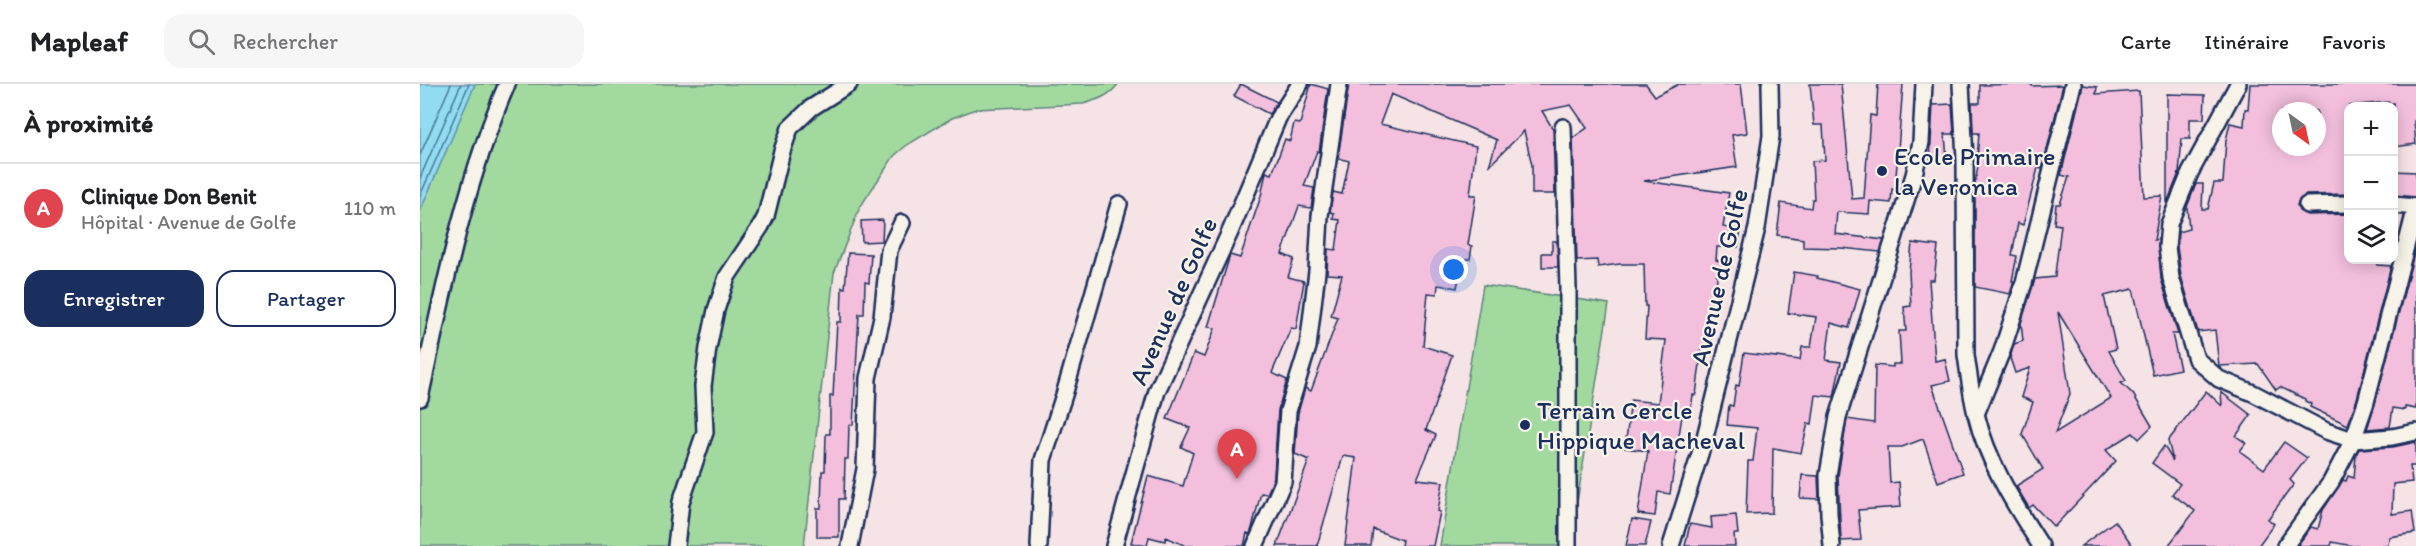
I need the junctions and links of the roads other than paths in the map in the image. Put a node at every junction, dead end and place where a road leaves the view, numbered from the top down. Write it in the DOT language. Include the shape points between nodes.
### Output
graph roads {
  1 [pos="507,84"];
  2 [pos="849,84"];
  3 [pos="1300,84"];
  4 [pos="1339,84"];
  5 [pos="1770,84"];
  6 [pos="1924,84"];
  7 [pos="1960,84"];
  8 [pos="2073,84"];
  9 [pos="2238,84"];
  10 [pos="1563,127"];
  11 [pos="1119,204"];
  12 [pos="2344,204"];
  13 [pos="2398,205"];
  14 [pos="2307,206"];
  15 [pos="2416,207"];
  16 [pos="902,223"];
  17 [pos="420,398"];
  18 [pos="1976,414"];
  19 [pos="2416,432"];
  20 [pos="2354,440"];
  21 [pos="676,546"];
  22 [pos="850,546"];
  23 [pos="1039,546"];
  24 [pos="1114,546"];
  25 [pos="1255,546"];
  26 [pos="1568,546"];
  27 [pos="1671,546"];
  28 [pos="1833,546"];
  29 [pos="2041,546"];
  30 [pos="2284,546"];
  1 -- 17 [label="street" via="462,214"];
  2 -- 21 [label="street" via="811,108 790,128 766,216 727,277 708,348 705,432 681,502"];
  3 -- 24 [label="street, Avenue de Golfe" via="1278,118 1157,391"];
  4 -- 25 [label="street" via="1320,216 1308,347 1288,411 1283,482"];
  5 -- 27 [label="street, Avenue de Golfe" via="1771,136 1757,228 1704,441"];
  6 -- 28 [label="street" via="1921,142 1914,175 1838,417 1828,475"];
  7 -- 18 [label="street" via="1965,159 1966,355"];
  8 -- 18 [label="street" via="2024,283"];
  9 -- 20 [label="street" via="2190,173 2169,224 2166,247 2171,278 2188,340 2196,360 2219,379 2326,431"];
  10 -- 26 [label="street" via="1568,288"];
  11 -- 23 [label="street" via="1043,460"];
  12 -- 14 [label="street"];
  13 -- 15 [label="street"];
  15 -- 20 [label="street"];
  16 -- 22 [label="street" via="889,250 882,317 868,378 865,469"];
  18 -- 29 [label="street" via="1993,460"];
  19 -- 20 [label="street"];
  20 -- 30 [label="street" via="2313,510"];
}
